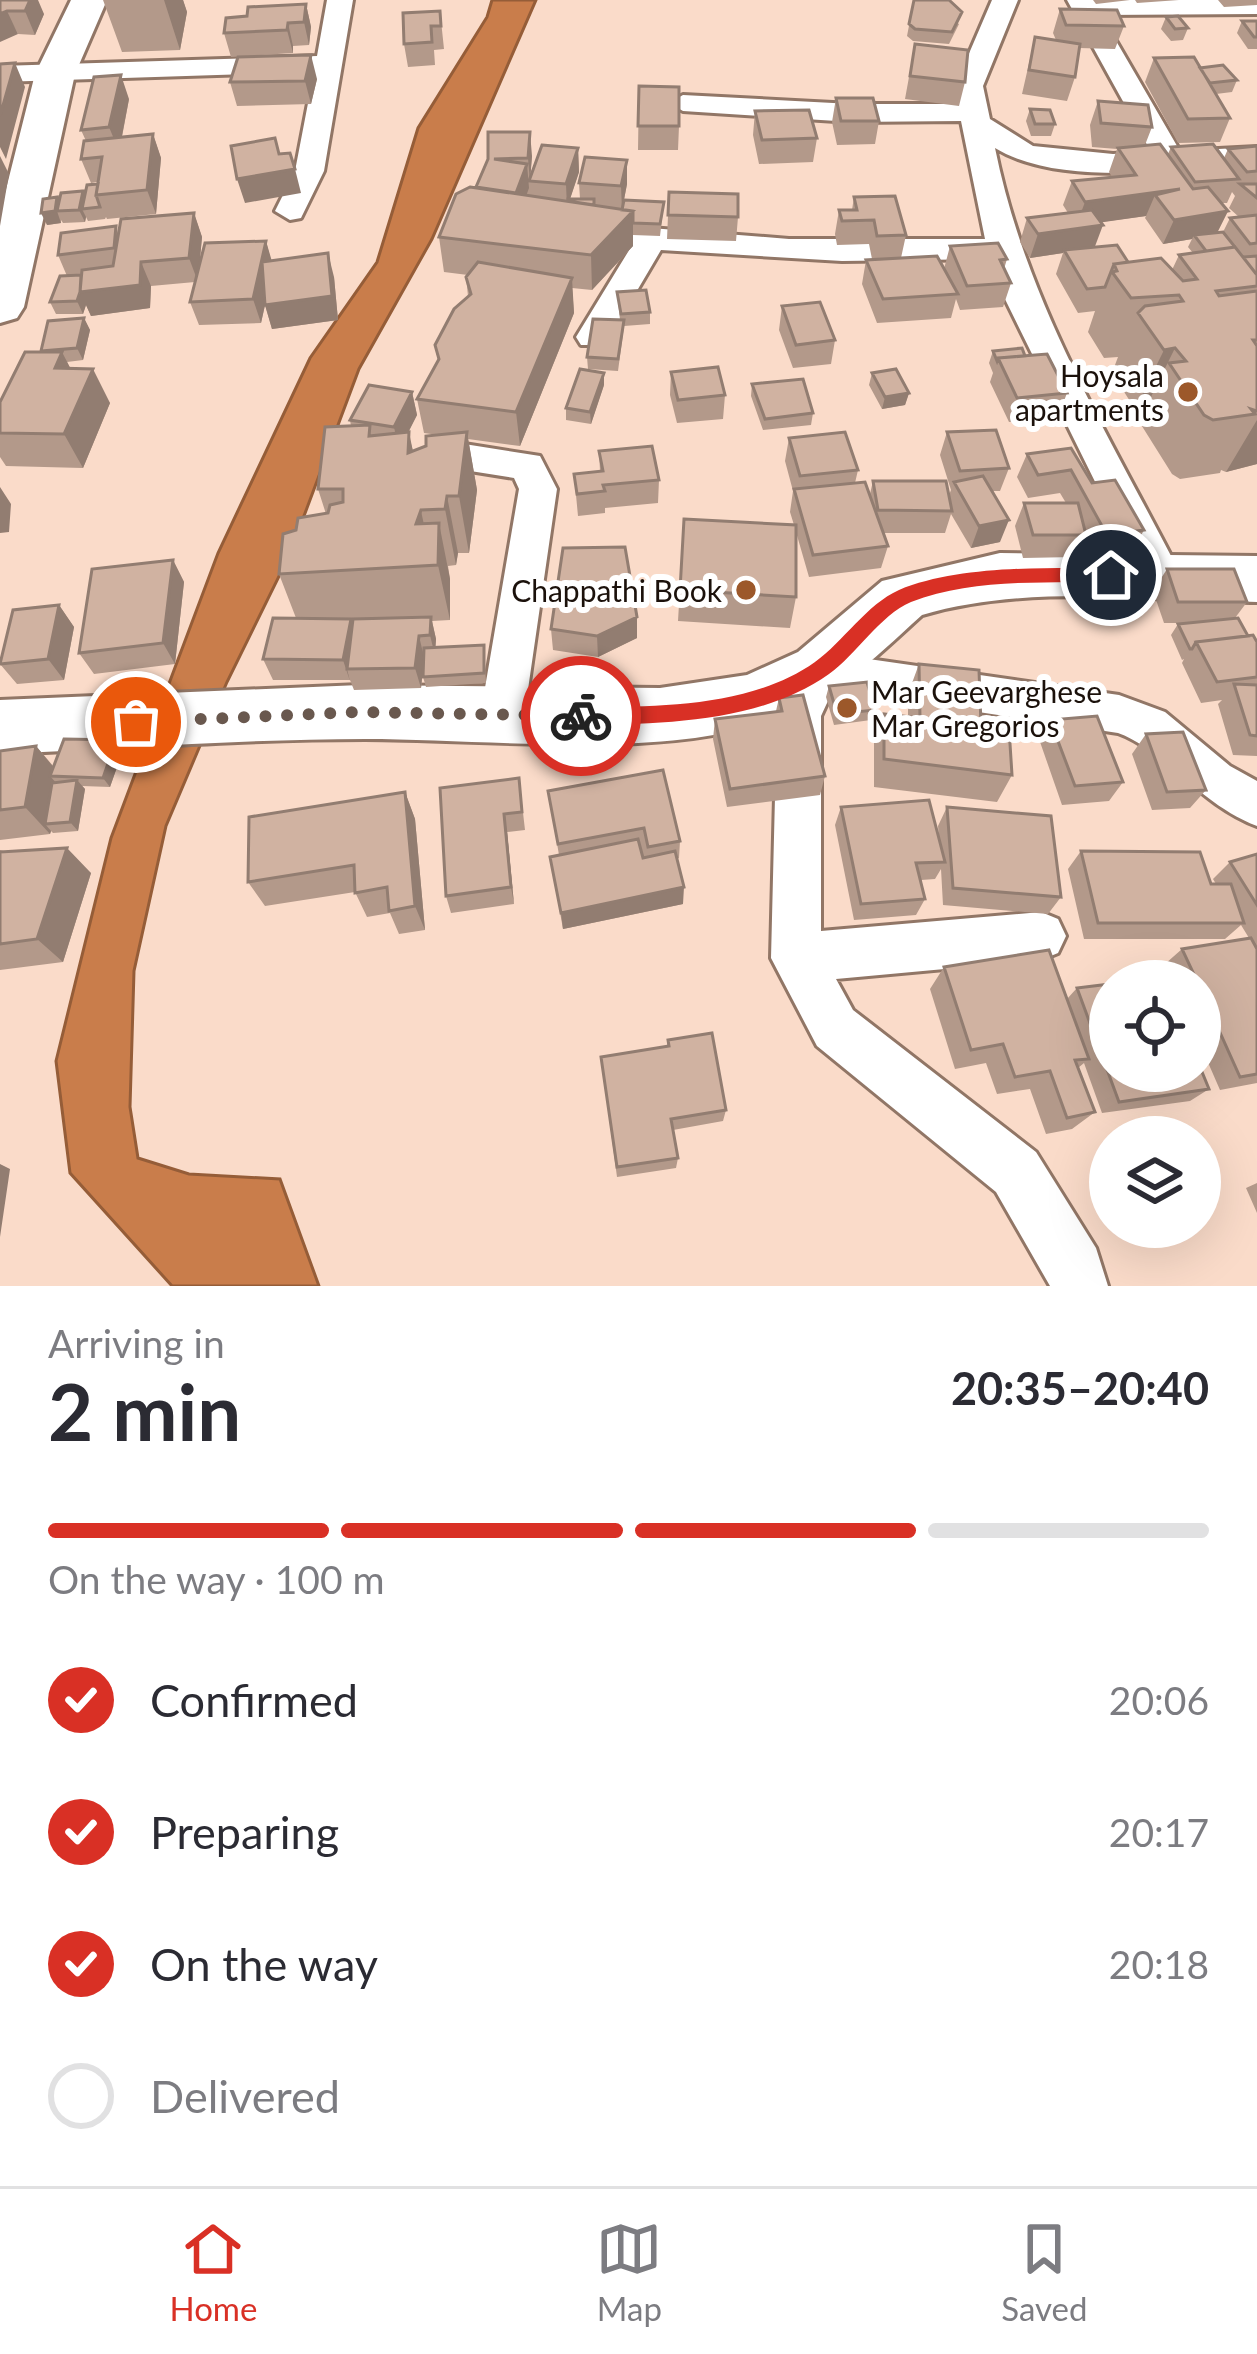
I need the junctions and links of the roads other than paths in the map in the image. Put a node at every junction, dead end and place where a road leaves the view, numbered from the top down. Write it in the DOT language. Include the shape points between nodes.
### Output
graph roads {
  1 [pos="89,0"];
  2 [pos="340,0"];
  3 [pos="1005,0"];
  4 [pos="1082,3"];
  5 [pos="1257,6"];
  6 [pos="326,64"];
  7 [pos="0,74"];
  8 [pos="55,74"];
  9 [pos="683,103"];
  10 [pos="974,117"];
  11 [pos="1257,156"];
  12 [pos="1170,160"];
  13 [pos="290,211"];
  14 [pos="541,229"];
  15 [pos="651,240"];
  16 [pos="1004,248"];
  17 [pos="0,308"];
  18 [pos="593,337"];
  19 [pos="458,457"];
  20 [pos="1161,575"];
  21 [pos="1257,578"];
  22 [pos="820,670"];
  23 [pos="502,716"];
  24 [pos="0,727"];
  25 [pos="1257,805"];
  26 [pos="1041,936"];
  27 [pos="796,958"];
  28 [pos="1078,1286"];
  1 -- 8 [label="main road"];
  2 -- 6 [label="street"];
  3 -- 10 [label="street" via="969,86"];
  4 -- 5 [label="street"];
  4 -- 12 [label="street"];
  6 -- 8 [label="street"];
  6 -- 13 [label="street" via="319,130"];
  7 -- 8 [label="street"];
  8 -- 17 [label="main road"];
  9 -- 10 [label="street"];
  10 -- 12 [label="street" via="1026,154"];
  10 -- 16 [label="street"];
  11 -- 12 [label="street"];
  14 -- 15 [label="street"];
  15 -- 16 [label="street" via="790,253"];
  15 -- 18 [label="street"];
  16 -- 20 [label="street"];
  19 -- 23 [label="street" via="527,466 538,489"];
  20 -- 21 [label="main road"];
  20 -- 22 [label="main road" via="1000,576 903,597"];
  22 -- 23 [label="main road" via="753,700 660,716"];
  22 -- 25 [label="street" via="1119,714 1149,725"];
  22 -- 27 [label="street" via="799,716"];
  23 -- 24 [label="main road" via="360,712"];
  26 -- 27 [label="street"];
  27 -- 28 [label="street" via="835,1028 1016,1172"];
}
